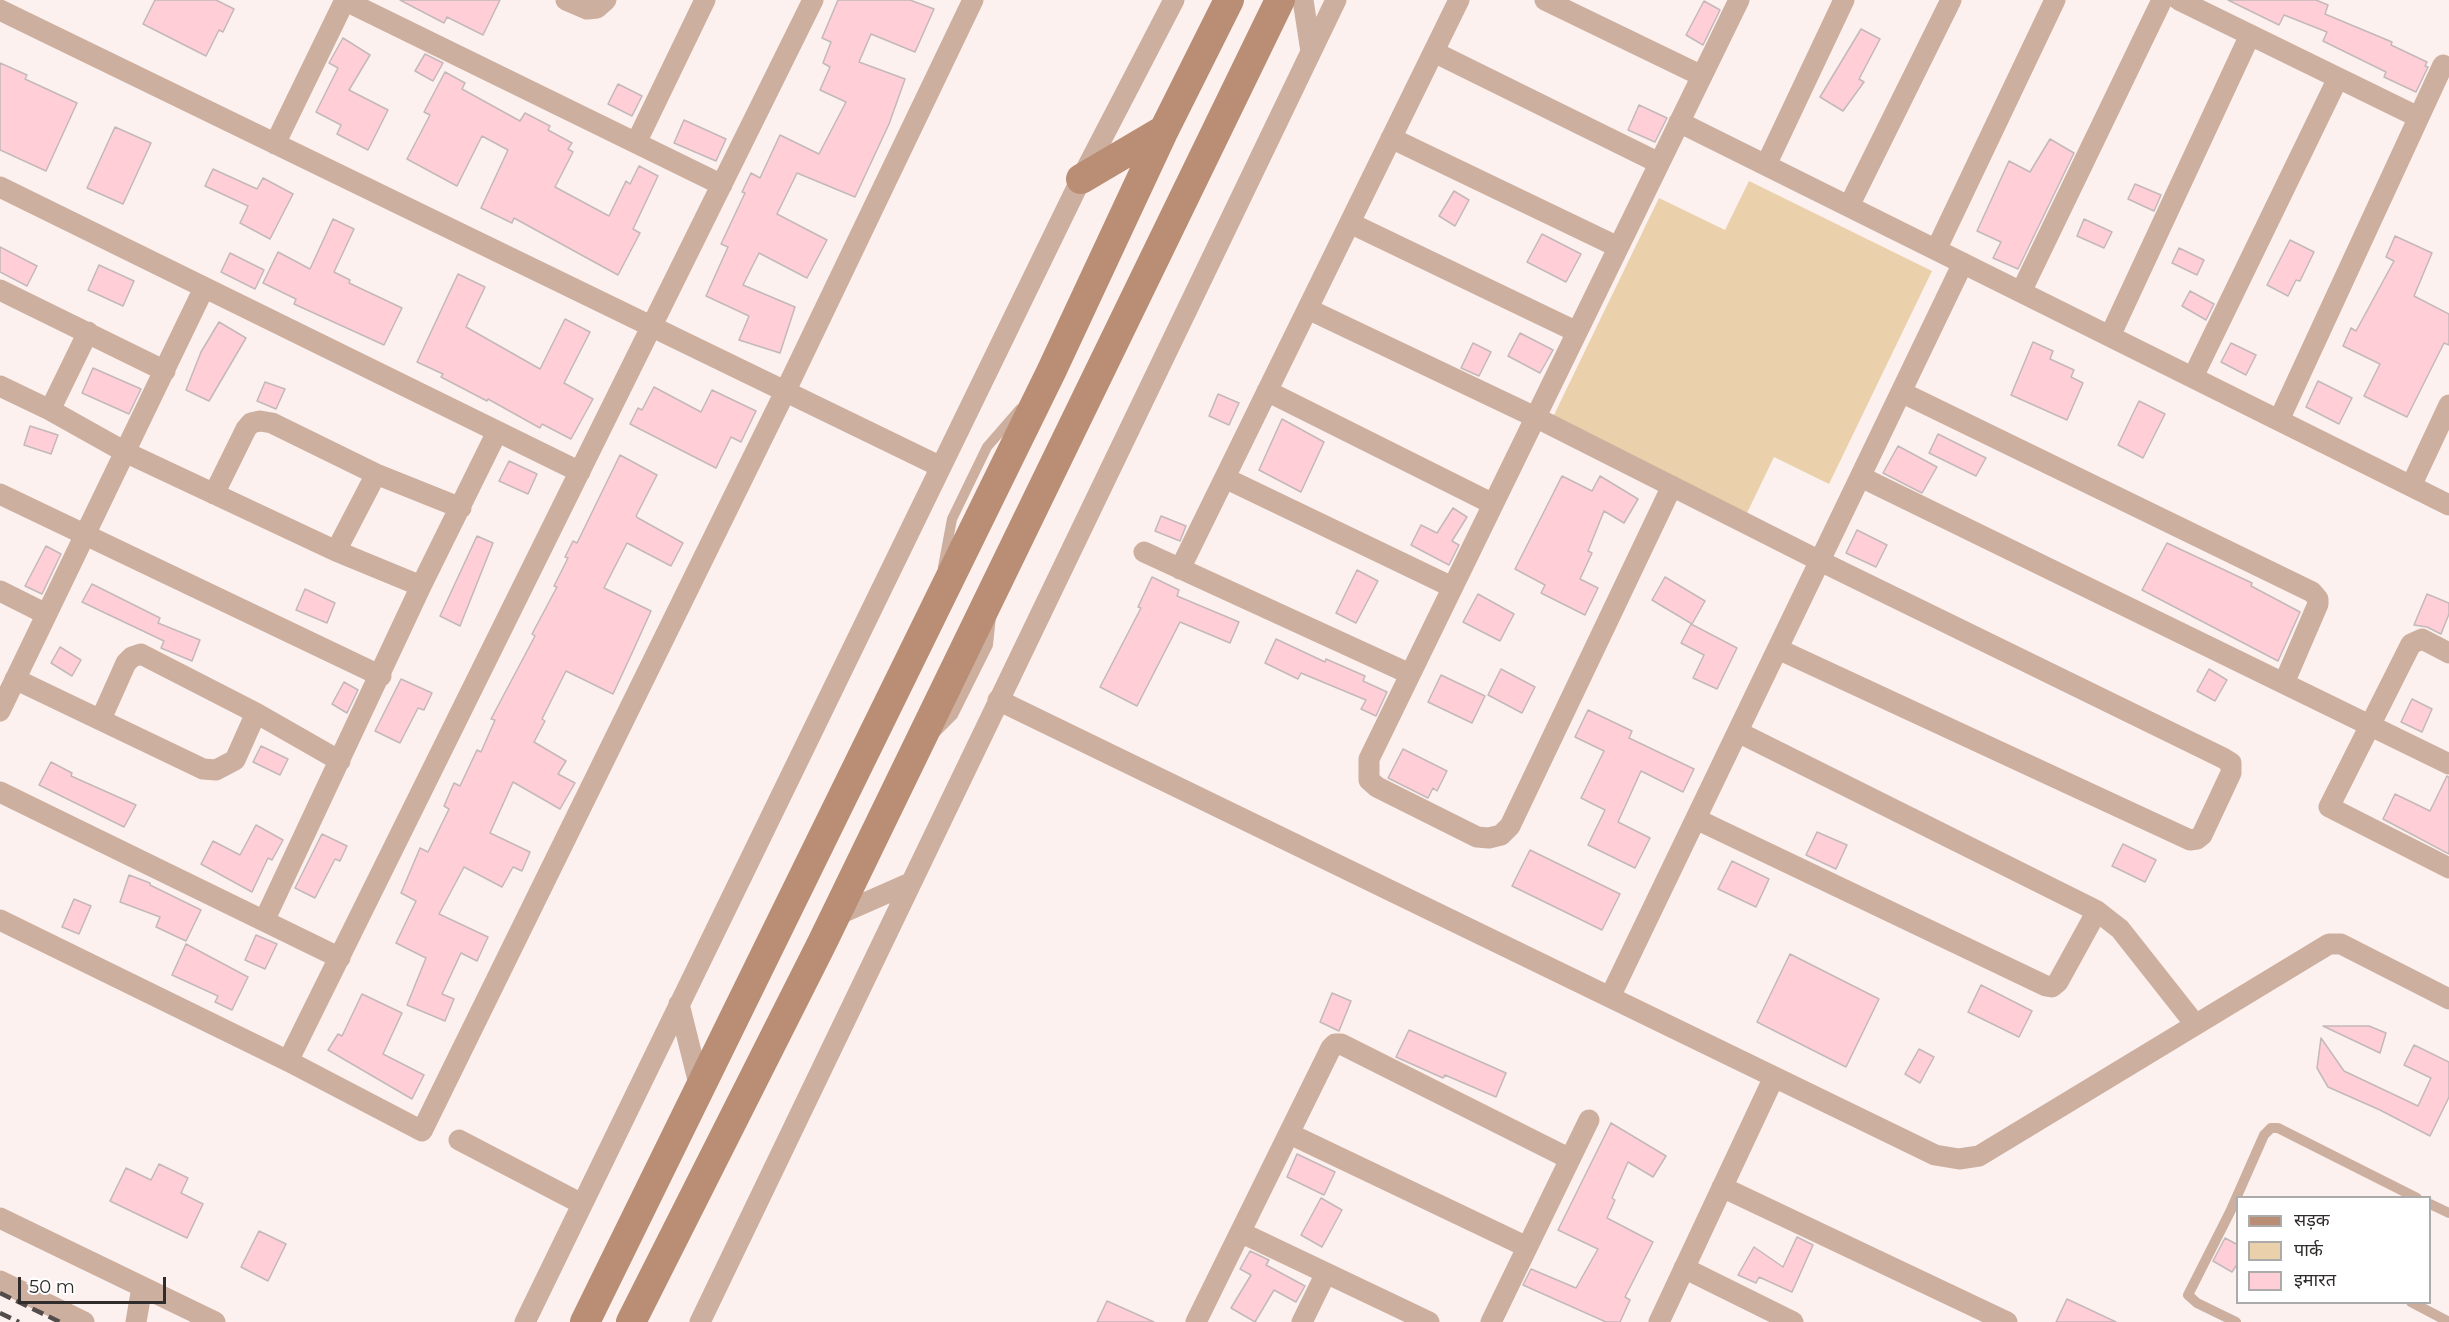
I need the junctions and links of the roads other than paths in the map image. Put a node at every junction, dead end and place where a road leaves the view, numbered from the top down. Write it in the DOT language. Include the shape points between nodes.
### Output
graph roads {
  1 [pos="345,0"];
  2 [pos="566,0"];
  3 [pos="606,0"];
  4 [pos="705,0"];
  5 [pos="813,0"];
  6 [pos="973,0"];
  7 [pos="1174,0"];
  8 [pos="1229,0"];
  9 [pos="1280,0"];
  10 [pos="1303,0"];
  11 [pos="1336,0"];
  12 [pos="1459,0"];
  13 [pos="1545,0"];
  14 [pos="1739,0"];
  15 [pos="1844,0"];
  16 [pos="1951,0"];
  17 [pos="2055,0"];
  18 [pos="2162,0"];
  19 [pos="2179,0"];
  20 [pos="0,10"];
  21 [pos="2250,35"];
  22 [pos="1311,52"];
  23 [pos="1434,52"];
  24 [pos="2442,65"];
  25 [pos="1702,76"];
  26 [pos="2337,78"];
  27 [pos="2418,117"];
  28 [pos="1679,122"];
  29 [pos="1164,130"];
  30 [pos="1391,138"];
  31 [pos="636,143"];
  32 [pos="275,144"];
  33 [pos="1659,163"];
  34 [pos="1766,165"];
  35 [pos="1081,179"];
  36 [pos="722,185"];
  37 [pos="0,187"];
  38 [pos="1849,206"];
  39 [pos="1350,223"];
  40 [pos="1618,247"];
  41 [pos="1936,250"];
  42 [pos="1963,263"];
  43 [pos="204,288"];
  44 [pos="0,290"];
  45 [pos="2021,292"];
  46 [pos="1308,309"];
  47 [pos="652,327"];
  48 [pos="88,332"];
  49 [pos="1577,332"];
  50 [pos="2110,336"];
  51 [pos="165,370"];
  52 [pos="2193,377"];
  53 [pos="0,386"];
  54 [pos="785,392"];
  55 [pos="1267,392"];
  56 [pos="1901,392"];
  57 [pos="2449,405"];
  58 [pos="51,410"];
  59 [pos="1535,417"];
  60 [pos="2279,420"];
  61 [pos="497,432"];
  62 [pos="125,452"];
  63 [pos="941,467"];
  64 [pos="580,472"];
  65 [pos="376,474"];
  66 [pos="1861,477"];
  67 [pos="1225,478"];
  68 [pos="1672,486"];
  69 [pos="2411,486"];
  70 [pos="0,494"];
  71 [pos="214,494"];
  72 [pos="1493,504"];
  73 [pos="2449,505"];
  74 [pos="461,508"];
  75 [pos="85,535"];
  76 [pos="336,551"];
  77 [pos="1144,552"];
  78 [pos="1820,561"];
  79 [pos="1180,569"];
  80 [pos="421,586"];
  81 [pos="1452,587"];
  82 [pos="0,591"];
  83 [pos="46,614"];
  84 [pos="1778,649"];
  85 [pos="2449,653"];
  86 [pos="1410,674"];
  87 [pos="381,676"];
  88 [pos="15,679"];
  89 [pos="2284,683"];
  90 [pos="998,700"];
  91 [pos="0,711"];
  92 [pos="256,713"];
  93 [pos="101,719"];
  94 [pos="2370,725"];
  95 [pos="1738,732"];
  96 [pos="340,761"];
  97 [pos="2449,764"];
  98 [pos="0,792"];
  99 [pos="1696,819"];
  100 [pos="2449,868"];
  101 [pos="910,883"];
  102 [pos="2097,911"];
  103 [pos="835,916"];
  104 [pos="0,920"];
  105 [pos="264,921"];
  106 [pos="340,958"];
  107 [pos="1610,997"];
  108 [pos="2449,999"];
  109 [pos="680,1004"];
  110 [pos="2195,1024"];
  111 [pos="288,1061"];
  112 [pos="1774,1077"];
  113 [pos="700,1088"];
  114 [pos="1589,1120"];
  115 [pos="1290,1134"];
  116 [pos="459,1140"];
  117 [pos="1570,1160"];
  118 [pos="1722,1187"];
  119 [pos="2241,1196"];
  120 [pos="2415,1196"];
  121 [pos="582,1204"];
  122 [pos="2431,1205"];
  123 [pos="2234,1214"];
  124 [pos="2449,1214"];
  125 [pos="0,1218"];
  126 [pos="1242,1233"];
  127 [pos="1527,1247"];
  128 [pos="1684,1268"];
  129 [pos="1326,1273"];
  130 [pos="0,1281"];
  131 [pos="142,1287"];
  132 [pos="2415,1304"];
  133 [pos="1417,1319"];
  134 [pos="84,1322"];
  135 [pos="136,1322"];
  136 [pos="215,1322"];
  137 [pos="525,1322"];
  138 [pos="585,1322"];
  139 [pos="631,1322"];
  140 [pos="700,1322"];
  141 [pos="1196,1322"];
  142 [pos="1302,1322"];
  143 [pos="1491,1322"];
  144 [pos="1659,1322"];
  145 [pos="1793,1322"];
  146 [pos="2007,1322"];
  147 [pos="2236,1322"];
  148 [pos="2449,1322"];
  1 -- 31 [label="street"];
  1 -- 32 [label="street"];
  2 -- 3 [label="street" via="587,9 597,8"];
  4 -- 31 [label="street"];
  5 -- 36 [label="street"];
  6 -- 54 [label="street"];
  7 -- 35 [label="street"];
  8 -- 29 [label="street"];
  9 -- 103 [label="street"];
  10 -- 22 [label="street"];
  11 -- 22 [label="street"];
  12 -- 23 [label="street"];
  13 -- 25 [label="street"];
  14 -- 25 [label="street"];
  15 -- 34 [label="street"];
  16 -- 38 [label="street"];
  17 -- 41 [label="street"];
  18 -- 45 [label="street"];
  19 -- 21 [label="street"];
  20 -- 32 [label="street"];
  21 -- 26 [label="street"];
  21 -- 50 [label="street"];
  22 -- 90 [label="street"];
  23 -- 30 [label="street"];
  23 -- 33 [label="street"];
  24 -- 27 [label="street"];
  25 -- 28 [label="street"];
  26 -- 27 [label="street"];
  26 -- 52 [label="street"];
  27 -- 60 [label="street"];
  28 -- 33 [label="street"];
  28 -- 34 [label="street"];
  29 -- 35 [label="street"];
  29 -- 113 [label="street"];
  30 -- 39 [label="street"];
  30 -- 40 [label="street"];
  31 -- 36 [label="street"];
  32 -- 47 [label="street"];
  33 -- 40 [label="street"];
  34 -- 38 [label="street"];
  35 -- 63 [label="street"];
  36 -- 47 [label="street"];
  37 -- 43 [label="street"];
  38 -- 41 [label="street"];
  39 -- 46 [label="street"];
  39 -- 49 [label="street"];
  40 -- 49 [label="street"];
  41 -- 42 [label="street"];
  42 -- 45 [label="street"];
  42 -- 56 [label="street"];
  43 -- 51 [label="street"];
  43 -- 61 [label="street"];
  44 -- 48 [label="street"];
  45 -- 50 [label="street"];
  46 -- 55 [label="street"];
  46 -- 59 [label="street"];
  47 -- 54 [label="street"];
  47 -- 64 [label="street"];
  48 -- 51 [label="street"];
  48 -- 58 [label="street"];
  49 -- 59 [label="street"];
  50 -- 52 [label="street"];
  51 -- 62 [label="street"];
  52 -- 60 [label="street"];
  53 -- 58 [label="street"];
  54 -- 63 [label="street"];
  54 -- 111 [label="street" via="422,1131"];
  55 -- 67 [label="street"];
  55 -- 72 [label="street"];
  56 -- 66 [label="street"];
  56 -- 89 [label="street" via="2312,592 2318,604"];
  57 -- 69 [label="street"];
  58 -- 62 [label="street"];
  59 -- 68 [label="street"];
  59 -- 72 [label="street"];
  60 -- 69 [label="street"];
  61 -- 64 [label="street"];
  61 -- 74 [label="street"];
  62 -- 71 [label="street"];
  62 -- 75 [label="street"];
  63 -- 109 [label="street"];
  64 -- 106 [label="street"];
  65 -- 71 [label="street" via="272,423 260,421 246,429"];
  65 -- 74 [label="street"];
  65 -- 76 [label="street"];
  66 -- 78 [label="street"];
  66 -- 89 [label="street"];
  67 -- 79 [label="street"];
  67 -- 81 [label="street"];
  68 -- 78 [label="street"];
  68 -- 86 [label="street" via="1510,826 1501,835 1477,837 1369,780 1369,759"];
  69 -- 73 [label="street"];
  70 -- 75 [label="street"];
  71 -- 76 [label="street"];
  72 -- 81 [label="street"];
  74 -- 80 [label="street"];
  75 -- 83 [label="street"];
  75 -- 87 [label="street"];
  76 -- 80 [label="street"];
  77 -- 79 [label="street"];
  78 -- 84 [label="street"];
  78 -- 84 [label="street" via="2231,763 2231,772 2202,835 2190,840"];
  79 -- 86 [label="street"];
  80 -- 87 [label="street"];
  81 -- 86 [label="street"];
  82 -- 83 [label="street"];
  83 -- 88 [label="street"];
  84 -- 95 [label="street"];
  85 -- 94 [label="street" via="2422,639 2411,644"];
  87 -- 96 [label="street"];
  88 -- 91 [label="street"];
  88 -- 93 [label="street"];
  89 -- 94 [label="street"];
  90 -- 101 [label="street"];
  90 -- 107 [label="street"];
  92 -- 93 [label="street" via="235,760 216,770 203,769"];
  92 -- 93 [label="street" via="141,654 126,663"];
  92 -- 96 [label="street"];
  94 -- 97 [label="street"];
  94 -- 100 [label="street" via="2329,807"];
  95 -- 99 [label="street"];
  95 -- 102 [label="street"];
  96 -- 105 [label="street"];
  98 -- 105 [label="street"];
  99 -- 102 [label="street" via="2046,986 2058,982"];
  99 -- 107 [label="street"];
  101 -- 103 [label="street"];
  101 -- 140 [label="street"];
  102 -- 110 [label="street" via="2120,929"];
  103 -- 139 [label="street"];
  104 -- 111 [label="street"];
  105 -- 106 [label="street"];
  106 -- 111 [label="street"];
  107 -- 112 [label="street"];
  108 -- 110 [label="street" via="2342,944 2329,945"];
  109 -- 113 [label="street"];
  109 -- 121 [label="street"];
  110 -- 112 [label="street" via="1979,1156 1959,1159 1935,1155"];
  112 -- 118 [label="street"];
  113 -- 138 [label="street"];
  114 -- 117 [label="street"];
  115 -- 117 [label="street" via="1330,1048 1338,1044"];
  115 -- 126 [label="street"];
  115 -- 127 [label="street"];
  116 -- 121 [label="street"];
  117 -- 127 [label="street"];
  118 -- 128 [label="street"];
  118 -- 146 [label="street"];
  119 -- 120 [label="lane" via="2264,1135 2271,1128 2278,1128"];
  121 -- 137 [label="street"];
  122 -- 124 [label="lane"];
  123 -- 147 [label="lane" via="2188,1294 2197,1303"];
  125 -- 131 [label="street"];
  126 -- 129 [label="street"];
  126 -- 141 [label="street"];
  127 -- 143 [label="street"];
  128 -- 144 [label="street"];
  128 -- 145 [label="street"];
  129 -- 133 [label="street"];
  129 -- 142 [label="street"];
  130 -- 134 [label="street"];
  131 -- 135 [label="street"];
  131 -- 136 [label="street"];
  132 -- 148 [label="lane"];
}
